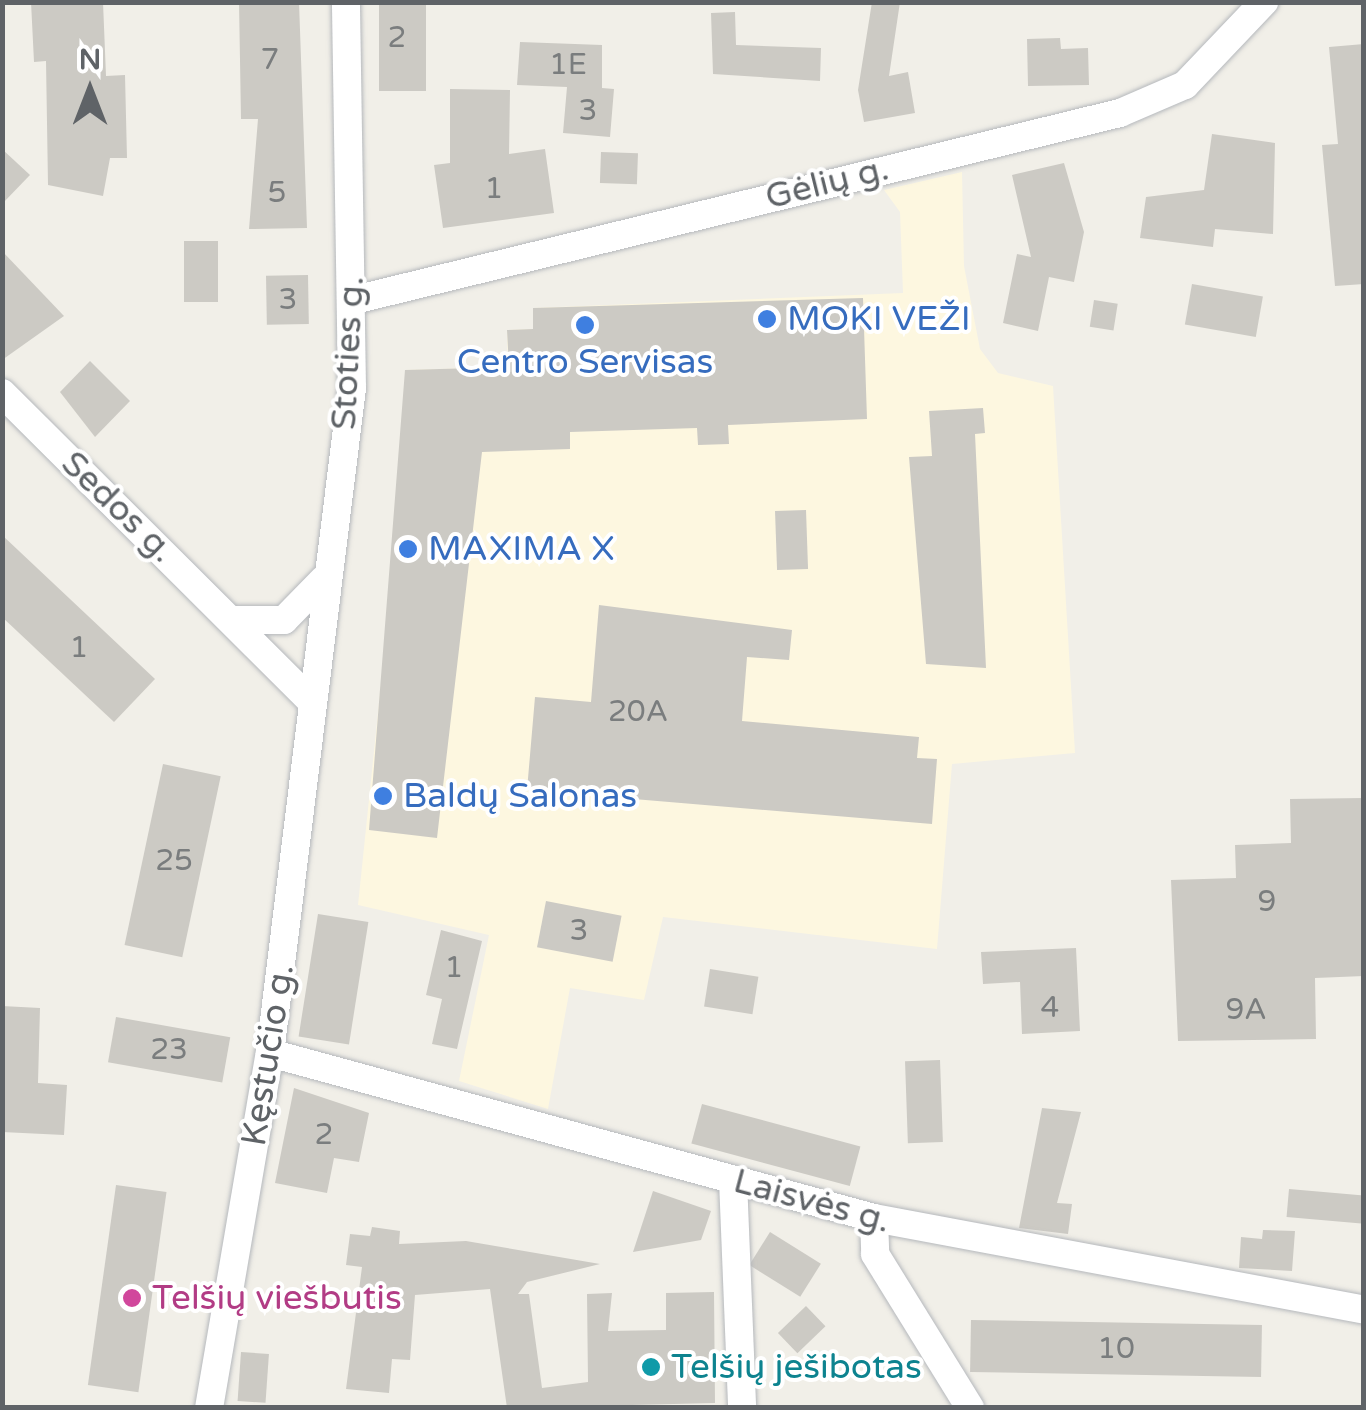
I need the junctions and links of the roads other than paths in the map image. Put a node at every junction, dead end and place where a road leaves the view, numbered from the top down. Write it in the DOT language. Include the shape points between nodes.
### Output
graph roads {
  1 [pos="346,2"];
  2 [pos="1264,2"];
  3 [pos="354,300"];
  4 [pos="2,393"];
  5 [pos="324,579"];
  6 [pos="234,620"];
  7 [pos="311,701"];
  8 [pos="270,1053"];
  9 [pos="733,1180"];
  10 [pos="874,1218"];
  11 [pos="1364,1310"];
  12 [pos="209,1408"];
  13 [pos="742,1408"];
  14 [pos="970,1408"];
  1 -- 3 [label="street, Stoties g."];
  2 -- 3 [label="street, Gėlių g." via="1185,85 1120,113"];
  3 -- 5 [label="street, Stoties g." via="352,388"];
  4 -- 6 [label="street, Sedos g."];
  5 -- 6 [label="street" via="284,620"];
  5 -- 7 [label="street, Stoties g."];
  6 -- 7 [label="street, Sedos g."];
  7 -- 8 [label="street, Kęstučio g."];
  8 -- 9 [label="street, Laisvės g."];
  8 -- 12 [label="street, Kęstučio g."];
  9 -- 10 [label="street, Laisvės g."];
  9 -- 13 [label="street"];
  10 -- 11 [label="street, Laisvės g."];
  10 -- 14 [label="street" via="875,1254"];
}
